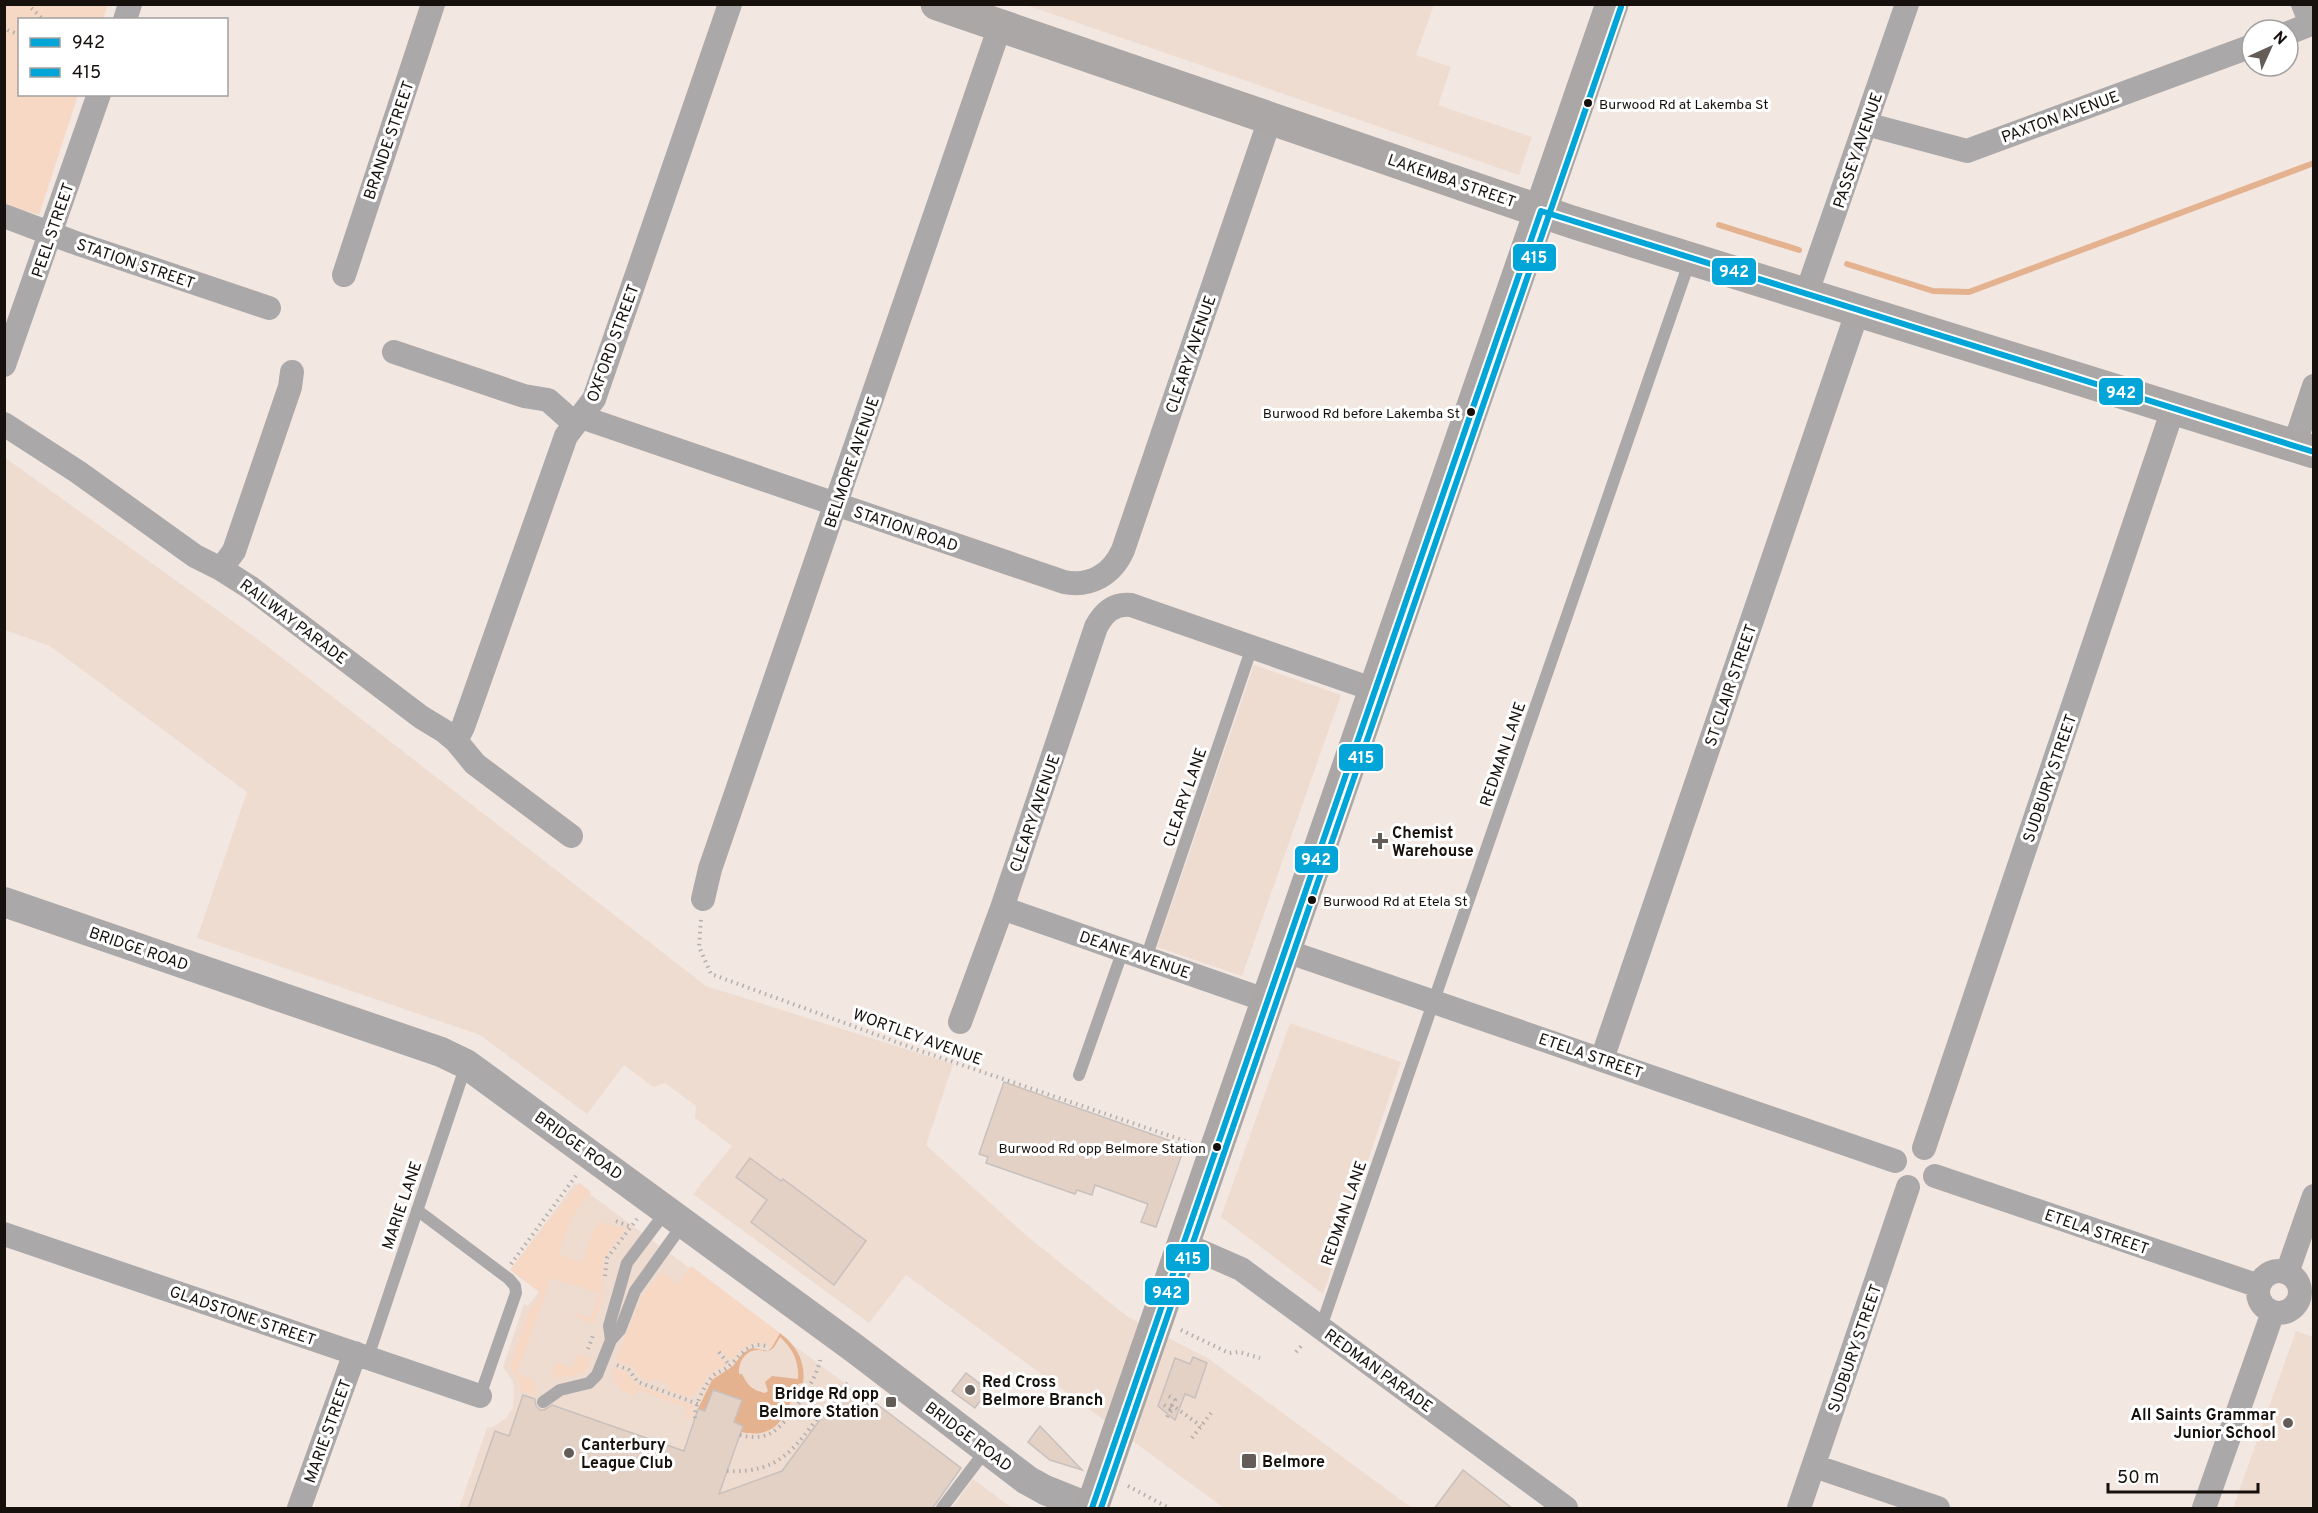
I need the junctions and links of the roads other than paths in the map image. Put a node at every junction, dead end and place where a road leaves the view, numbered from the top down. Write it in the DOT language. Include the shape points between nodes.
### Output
graph roads {
  1 [pos="434,4"];
  2 [pos="730,4"];
  3 [pos="938,4"];
  4 [pos="1612,4"];
  5 [pos="1907,4"];
  6 [pos="1000,26"];
  7 [pos="2240,50"];
  8 [pos="98,96"];
  9 [pos="1270,119"];
  10 [pos="1866,124"];
  11 [pos="1541,211"];
  12 [pos="4,216"];
  13 [pos="51,232"];
  14 [pos="1690,259"];
  15 [pos="344,275"];
  16 [pos="1806,295"];
  17 [pos="269,308"];
  18 [pos="1858,310"];
  19 [pos="394,352"];
  20 [pos="4,365"];
  21 [pos="292,372"];
  22 [pos="2313,386"];
  23 [pos="2173,409"];
  24 [pos="577,420"];
  25 [pos="4,424"];
  26 [pos="2304,449"];
  27 [pos="837,505"];
  28 [pos="221,569"];
  29 [pos="1096,580"];
  30 [pos="1252,647"];
  31 [pos="1375,690"];
  32 [pos="456,741"];
  33 [pos="571,836"];
  34 [pos="703,898"];
  35 [pos="4,902"];
  36 [pos="1002,908"];
  37 [pos="1123,950"];
  38 [pos="1286,951"];
  39 [pos="1146,958"];
  40 [pos="1268,1001"];
  41 [pos="1435,1001"];
  42 [pos="960,1022"];
  43 [pos="1602,1059"];
  44 [pos="466,1064"];
  45 [pos="1079,1075"];
  46 [pos="1924,1148"];
  47 [pos="1895,1161"];
  48 [pos="1935,1176"];
  49 [pos="1908,1187"];
  50 [pos="2313,1196"];
  51 [pos="417,1210"];
  52 [pos="676,1216"];
  53 [pos="4,1234"];
  54 [pos="1184,1244"];
  55 [pos="2288,1273"];
  56 [pos="2259,1286"];
  57 [pos="2306,1304"];
  58 [pos="2272,1312"];
  59 [pos="1321,1327"];
  60 [pos="611,1340"];
  61 [pos="361,1355"];
  62 [pos="480,1396"];
  63 [pos="543,1402"];
  64 [pos="986,1450"];
  65 [pos="1814,1466"];
  66 [pos="299,1509"];
  67 [pos="942,1509"];
  68 [pos="1091,1509"];
  69 [pos="1566,1509"];
  70 [pos="1799,1509"];
  71 [pos="1938,1509"];
  72 [pos="2204,1509"];
  1 -- 15 [label="street, BRANDE STREET"];
  2 -- 24 [label="street, OXFORD STREET" via="594,399"];
  3 -- 6 [label="main road, LAKEMBA STREET"];
  4 -- 11 [label="main road"];
  5 -- 10 [label="street, PASSEY AVENUE"];
  6 -- 9 [label="main road, LAKEMBA STREET"];
  6 -- 27 [label="street, BELMORE AVENUE"];
  7 -- 10 [label="street, PAXTON AVENUE" via="1968,151"];
  8 -- 13 [label="street, PEEL STREET"];
  9 -- 11 [label="main road, LAKEMBA STREET"];
  9 -- 29 [label="street, CLEARY AVENUE" via="1123,550 1115,565"];
  10 -- 16 [label="street, PASSEY AVENUE"];
  11 -- 14 [label="main road, LAKEMBA STREET"];
  11 -- 31 [label="main road"];
  12 -- 13 [label="street, STATION STREET"];
  13 -- 17 [label="street, STATION STREET"];
  13 -- 20 [label="street, PEEL STREET"];
  14 -- 16 [label="main road, LAKEMBA STREET"];
  14 -- 41 [label="lane, REDMAN LANE"];
  16 -- 18 [label="main road, LAKEMBA STREET"];
  18 -- 23 [label="main road, LAKEMBA STREET"];
  18 -- 43 [label="street, ST CLAIR STREET"];
  19 -- 24 [label="street, STATION ROAD" via="524,396 548,400"];
  21 -- 28 [label="street" via="234,551"];
  22 -- 26 [label="street"];
  23 -- 26 [label="main road, LAKEMBA STREET"];
  23 -- 46 [label="street, SUDBURY STREET"];
  24 -- 27 [label="street, STATION ROAD"];
  24 -- 32 [label="street, OXFORD STREET" via="566,436"];
  25 -- 28 [label="street, RAILWAY PARADE" via="78,471 195,556"];
  27 -- 29 [label="street, STATION ROAD" via="1064,582 1082,584"];
  27 -- 34 [label="street, BELMORE AVENUE"];
  28 -- 32 [label="street, RAILWAY PARADE"];
  30 -- 31 [label="street"];
  30 -- 36 [label="street, CLEARY AVENUE" via="1131,605 1111,608 1100,619"];
  30 -- 39 [label="lane, CLEARY LANE"];
  31 -- 38 [label="main road"];
  32 -- 33 [label="street, RAILWAY PARADE" via="475,764"];
  35 -- 44 [label="street, BRIDGE ROAD"];
  36 -- 37 [label="street, DEANE AVENUE"];
  36 -- 42 [label="street, CLEARY AVENUE"];
  37 -- 39 [label="street, DEANE AVENUE"];
  37 -- 45 [label="lane"];
  38 -- 40 [label="main road"];
  38 -- 41 [label="street, ETELA STREET"];
  39 -- 40 [label="street, DEANE AVENUE"];
  40 -- 54 [label="main road"];
  41 -- 43 [label="street, ETELA STREET"];
  41 -- 59 [label="lane, REDMAN LANE"];
  43 -- 47 [label="street, ETELA STREET"];
  44 -- 51 [label="lane, MARIE LANE"];
  44 -- 52 [label="street, BRIDGE ROAD"];
  46 -- 47 [label="street" via="1904,1149"];
  46 -- 48 [label="street" via="1936,1163"];
  47 -- 49 [label="street" via="1898,1180"];
  48 -- 49 [label="street" via="1927,1185"];
  48 -- 56 [label="street, ETELA STREET"];
  49 -- 65 [label="street, SUDBURY STREET"];
  50 -- 55 [label="street"];
  51 -- 61 [label="lane, MARIE LANE"];
  51 -- 62 [label="lane" via="515,1286 516,1293"];
  52 -- 60 [label="lane" via="635,1291 620,1330"];
  52 -- 60 [label="lane" via="624,1270 609,1326"];
  52 -- 64 [label="street, BRIDGE ROAD"];
  53 -- 61 [label="street, GLADSTONE STREET"];
  54 -- 59 [label="street, REDMAN PARADE" via="1241,1269"];
  54 -- 68 [label="main road" via="1165,1328 1120,1423"];
  55 -- 56 [label="street" via="2274,1272"];
  55 -- 57 [label="street" via="2297,1282"];
  56 -- 58 [label="street" via="2262,1305"];
  57 -- 58 [label="street" via="2284,1313"];
  58 -- 72 [label="street"];
  59 -- 69 [label="street, REDMAN PARADE"];
  60 -- 63 [label="lane" via="594,1379 560,1390"];
  61 -- 62 [label="street, GLADSTONE STREET"];
  61 -- 66 [label="street, MARIE STREET"];
  64 -- 67 [label="lane"];
  64 -- 68 [label="street, BRIDGE ROAD" via="1036,1485"];
  65 -- 70 [label="street, SUDBURY STREET"];
  65 -- 71 [label="street"];
}
